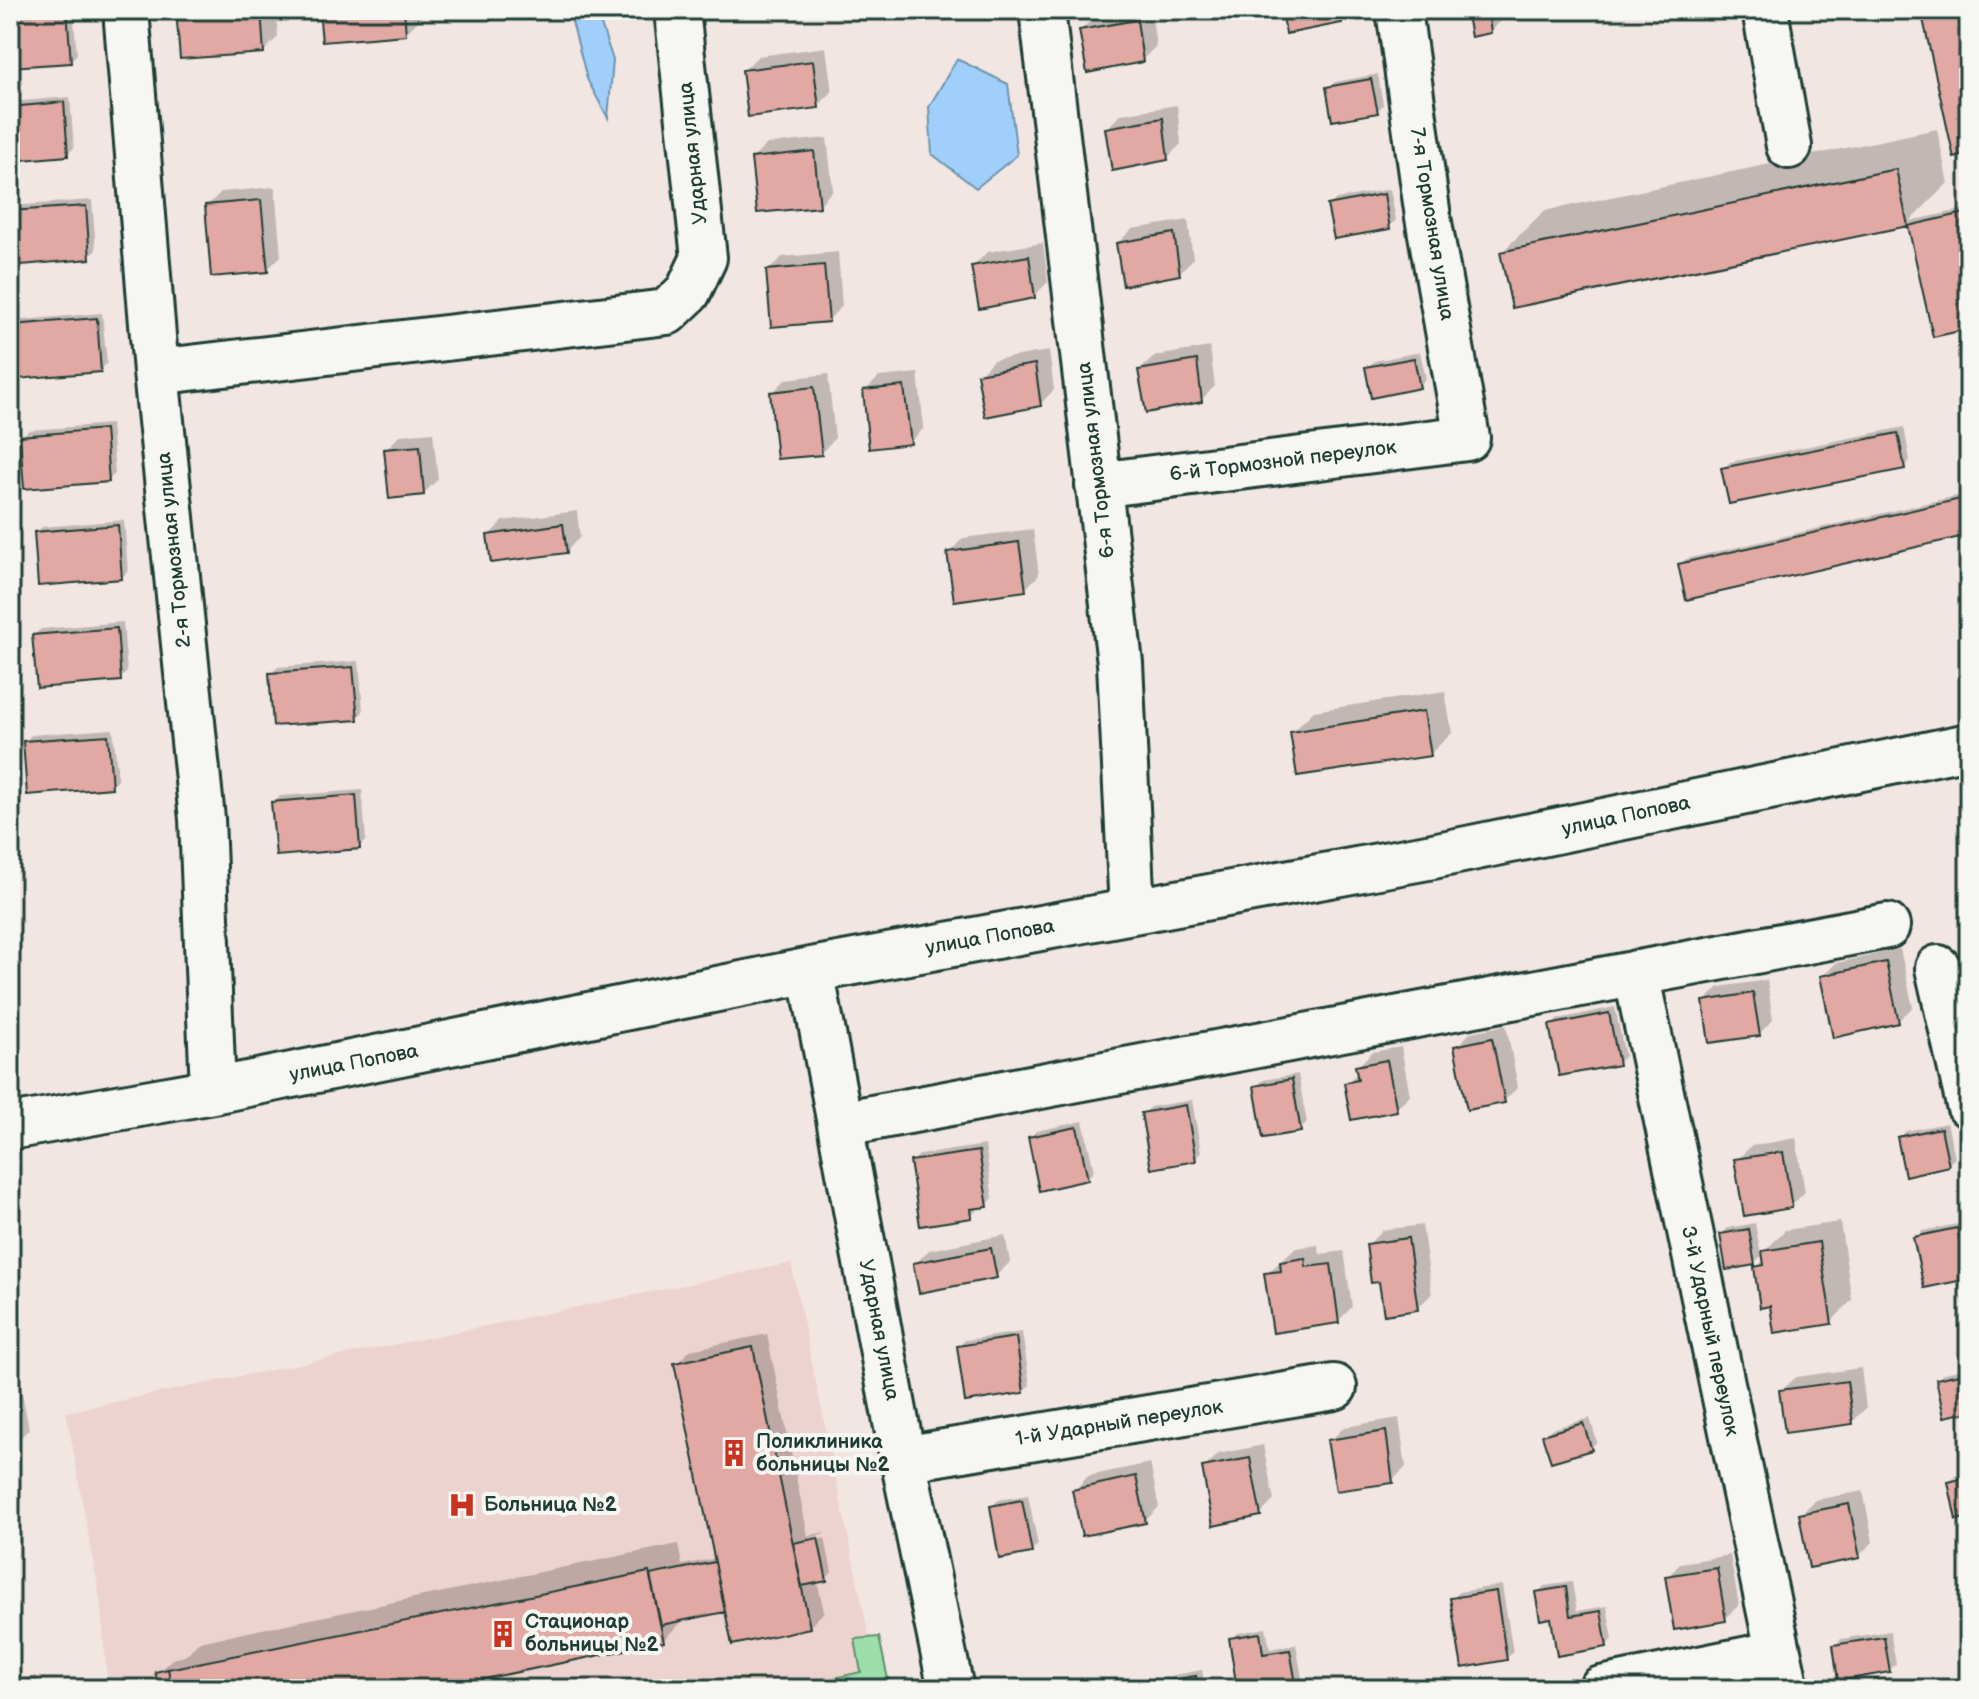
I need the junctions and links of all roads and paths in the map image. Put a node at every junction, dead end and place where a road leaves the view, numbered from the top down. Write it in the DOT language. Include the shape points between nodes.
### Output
graph roads {
  1 [pos="126,10"];
  2 [pos="677,10"];
  3 [pos="1042,10"];
  4 [pos="1399,10"];
  5 [pos="1765,10"];
  6 [pos="1789,146"];
  7 [pos="156,372"];
  8 [pos="1467,438"];
  9 [pos="1098,485"];
  10 [pos="1969,746"];
  11 [pos="1132,911"];
  12 [pos="1887,926"];
  13 [pos="1938,968"];
  14 [pos="811,970"];
  15 [pos="1636,973"];
  16 [pos="213,1091"];
  17 [pos="1969,1105"];
  18 [pos="840,1124"];
  19 [pos="10,1127"];
  20 [pos="1334,1387"];
  21 [pos="903,1459"];
  22 [pos="1782,1671"];
  23 [pos="951,1689"];
  24 [pos="1601,1689"];
  1 -- 7 [label="street, 2-я Тормозная улица"];
  2 -- 7 [label="street, Ударная улица" via="704,258 688,292 667,312"];
  3 -- 9 [label="street, 6-я Тормозная улица"];
  4 -- 8 [label="street, 7-я Тормозная улица"];
  5 -- 6 [label="street"];
  7 -- 16 [label="street, 2-я Тормозная улица" via="202,819"];
  8 -- 9 [label="street, 6-й Тормозной переулок"];
  9 -- 11 [label="street, 6-я Тормозная улица" via="1120,663"];
  10 -- 11 [label="street, улица Попова" via="1433,856"];
  11 -- 14 [label="street, улица Попова"];
  12 -- 15 [label="street"];
  13 -- 17 [label="street"];
  14 -- 16 [label="street, улица Попова"];
  14 -- 18 [label="street, Ударная улица"];
  15 -- 18 [label="street"];
  15 -- 22 [label="street, 3-й Ударный переулок"];
  16 -- 19 [label="street, улица Попова"];
  18 -- 21 [label="street, Ударная улица"];
  20 -- 21 [label="street, 1-й Ударный переулок"];
  21 -- 23 [label="street, Ударная улица"];
  22 -- 24 [label="street"];
}
